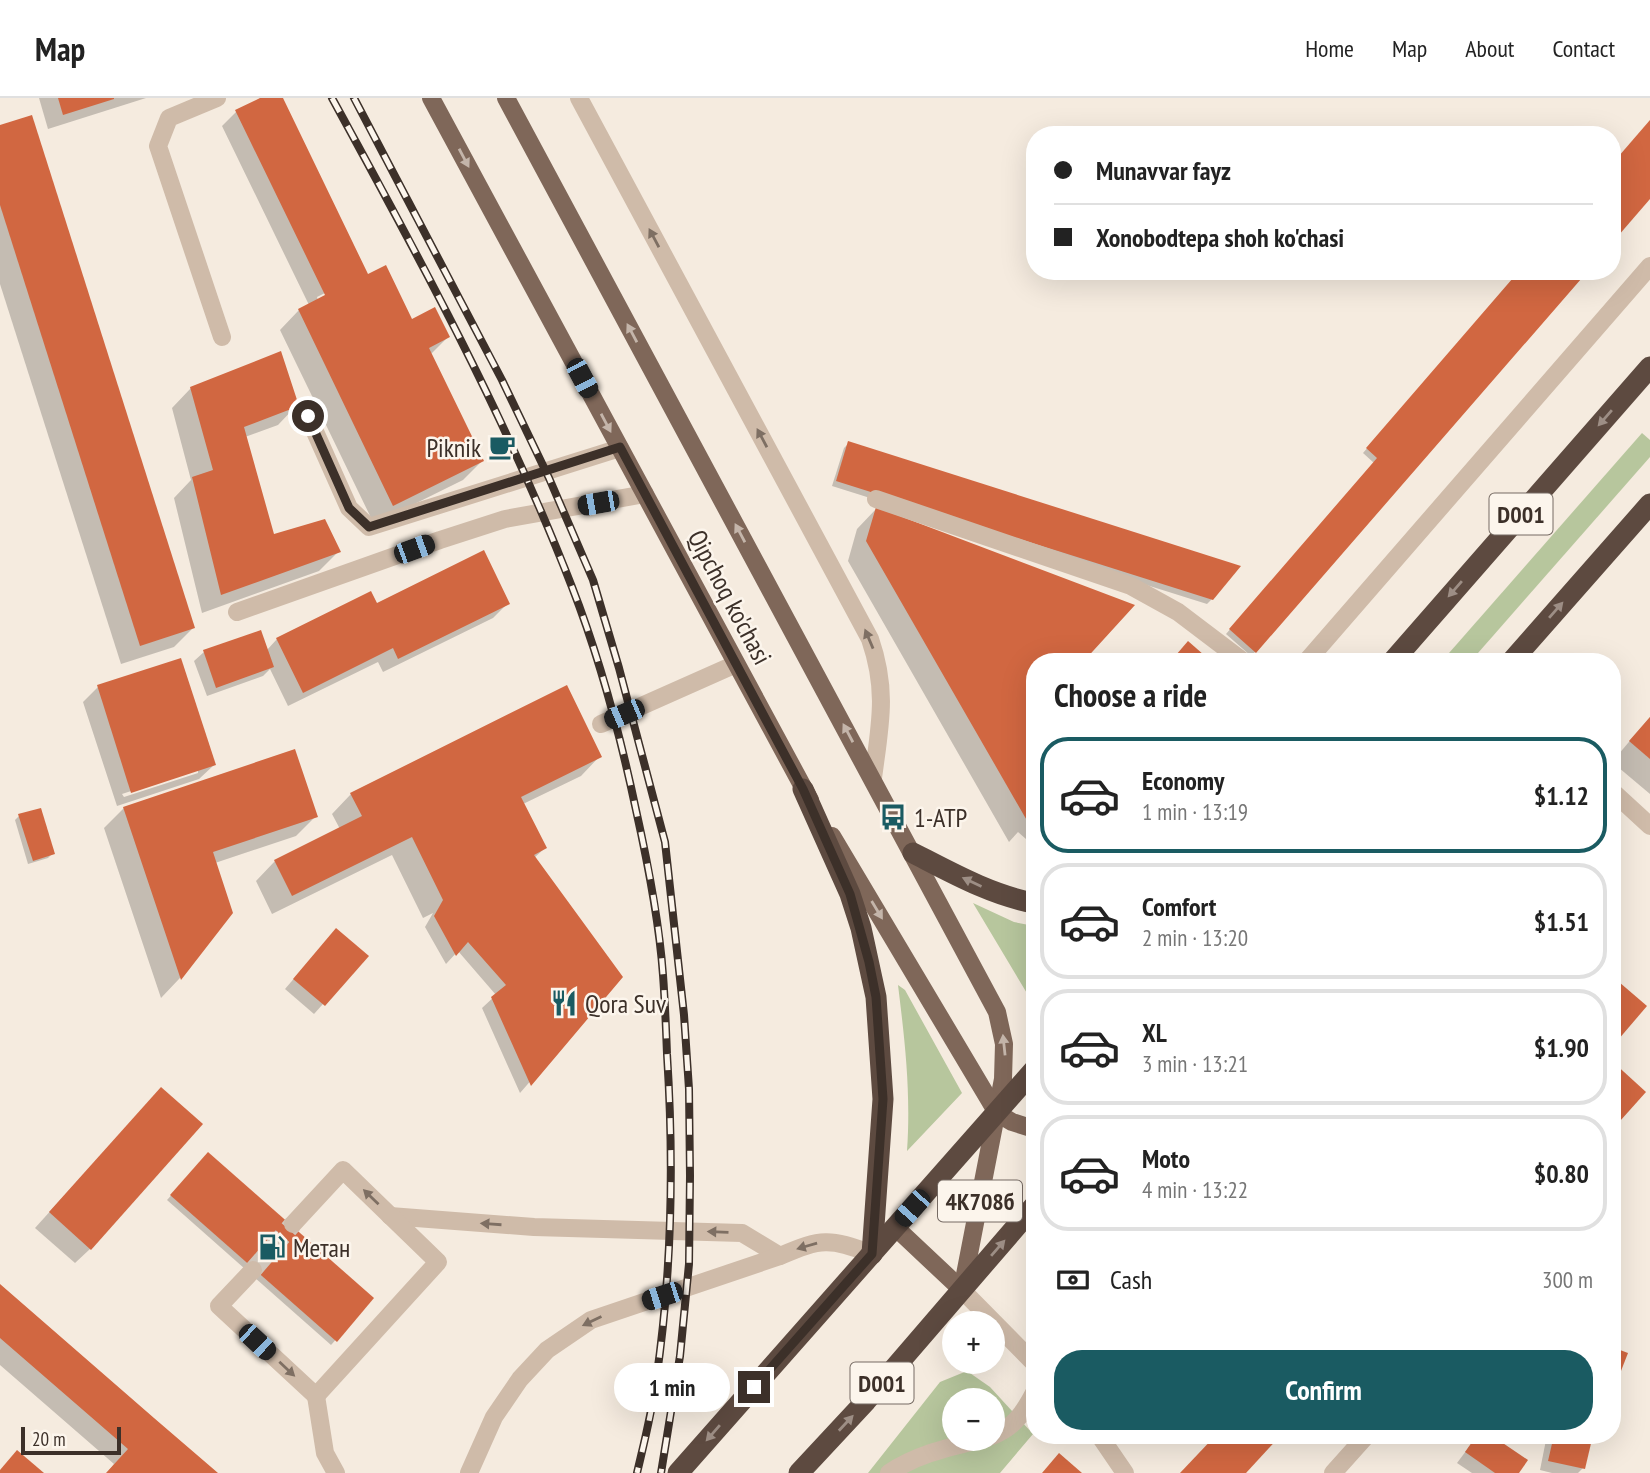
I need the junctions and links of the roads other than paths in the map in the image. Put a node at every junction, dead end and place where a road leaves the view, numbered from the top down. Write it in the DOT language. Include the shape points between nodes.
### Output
graph roads {
  1 [pos="217,98"];
  2 [pos="431,98"];
  3 [pos="506,98"];
  4 [pos="579,98"];
  5 [pos="1650,266"];
  6 [pos="222,337"];
  7 [pos="1650,366"];
  8 [pos="308,416"];
  9 [pos="620,447"];
  10 [pos="645,495"];
  11 [pos="876,499"];
  12 [pos="1650,503"];
  13 [pos="237,612"];
  14 [pos="1232,653"];
  15 [pos="1314,653"];
  16 [pos="1400,653"];
  17 [pos="1519,653"];
  18 [pos="736,664"];
  19 [pos="601,723"];
  20 [pos="873,778"];
  21 [pos="803,789"];
  22 [pos="1621,799"];
  23 [pos="1650,826"];
  24 [pos="913,853"];
  25 [pos="1026,901"];
  26 [pos="1026,1079"];
  27 [pos="997,1112"];
  28 [pos="1026,1126"];
  29 [pos="1026,1215"];
  30 [pos="390,1216"];
  31 [pos="293,1224"];
  32 [pos="895,1227"];
  33 [pos="872,1254"];
  34 [pos="780,1256"];
  35 [pos="253,1270"];
  36 [pos="962,1290"];
  37 [pos="1026,1355"];
  38 [pos="316,1396"];
  39 [pos="1026,1408"];
  40 [pos="1005,1430"];
  41 [pos="1105,1444"];
  42 [pos="1359,1444"];
  43 [pos="942,1449"];
  44 [pos="336,1473"];
  45 [pos="469,1473"];
  46 [pos="678,1473"];
  47 [pos="799,1473"];
  48 [pos="888,1473"];
  49 [pos="1125,1473"];
  50 [pos="1333,1473"];
  1 -- 6 [label="street" via="169,118 158,146"];
  2 -- 9 [label="main road, Qipchoq ko'chasi, one-way"];
  20 -- 3 [label="main road, Qipchoq ko'chasi, one-way"];
  20 -- 4 [label="street, one-way" via="882,699 870,639"];
  5 -- 15 [label="street"];
  7 -- 16 [label="highway, D001, one-way"];
  8 -- 9 [label="street" via="349,508 369,527"];
  9 -- 10 [label="main road, Qipchoq ko'chasi"];
  10 -- 13 [label="street" via="505,519"];
  10 -- 18 [label="main road, Qipchoq ko'chasi"];
  11 -- 14 [label="street" via="1130,586 1178,612"];
  17 -- 12 [label="highway, one-way"];
  18 -- 19 [label="street"];
  18 -- 21 [label="main road, Qipchoq ko'chasi"];
  20 -- 24 [label="main road, Qipchoq ko'chasi"];
  21 -- 27 [label="main road, Qipchoq ko'chasi, one-way"];
  21 -- 33 [label="highway" via="850,894 876,997 883,1099"];
  22 -- 23 [label="street"];
  25 -- 24 [label="highway, one-way" via="978,885"];
  27 -- 24 [label="main road, Qipchoq ko'chasi, one-way" via="1005,1062 997,1012"];
  26 -- 27 [label="highway"];
  27 -- 28 [label="main road"];
  27 -- 32 [label="highway"];
  27 -- 36 [label="main road, Qipchoq ko'chasi / 4К708б"];
  36 -- 29 [label="highway, D001, one-way"];
  30 -- 31 [label="street, one-way" via="343,1170"];
  34 -- 30 [label="street, one-way" via="742,1233 534,1227"];
  30 -- 38 [label="street" via="438,1262"];
  32 -- 33 [label="highway"];
  32 -- 36 [label="main road"];
  33 -- 34 [label="street, one-way" via="836,1241 806,1245"];
  33 -- 46 [label="highway, one-way"];
  34 -- 45 [label="street, one-way" via="591,1320 547,1350 494,1417"];
  35 -- 38 [label="street, one-way" via="219,1306"];
  36 -- 37 [label="street"];
  47 -- 36 [label="highway, D001, one-way"];
  38 -- 44 [label="street" via="325,1454"];
  39 -- 40 [label="street"];
  41 -- 49 [label="street"];
  42 -- 50 [label="street"];
  43 -- 48 [label="street"];
}
